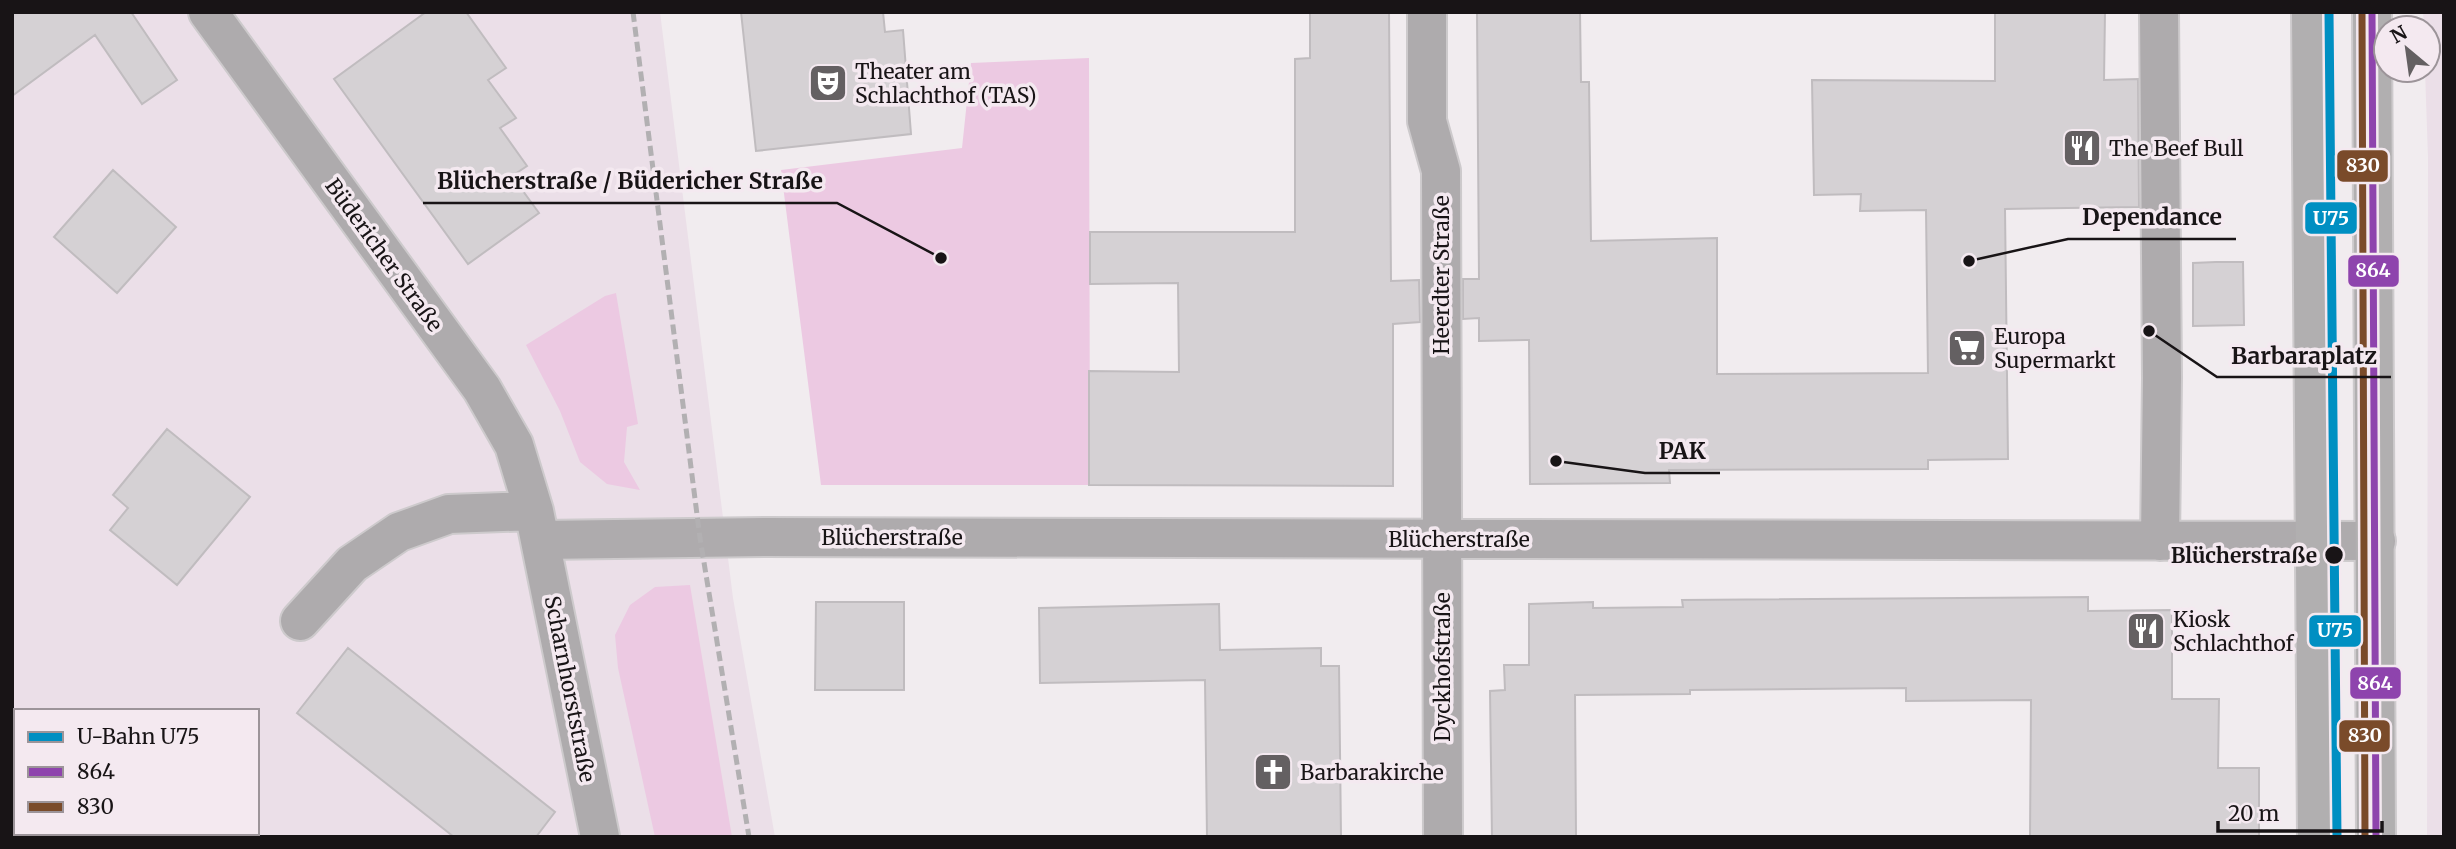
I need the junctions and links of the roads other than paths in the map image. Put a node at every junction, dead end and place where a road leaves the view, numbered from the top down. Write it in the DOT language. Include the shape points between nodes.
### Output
graph roads {
  1 [pos="208,12"];
  2 [pos="1427,12"];
  3 [pos="2159,12"];
  4 [pos="2311,12"];
  5 [pos="2372,12"];
  6 [pos="537,526"];
  7 [pos="1442,539"];
  8 [pos="2160,541"];
  9 [pos="2315,541"];
  10 [pos="2376,541"];
  11 [pos="300,621"];
  12 [pos="600,837"];
  13 [pos="1443,837"];
  14 [pos="2317,837"];
  15 [pos="2376,837"];
  1 -- 6 [label="street, Büdericher Straße" via="482,389 514,444"];
  2 -- 7 [label="street, Heerdter Straße" via="1427,121 1441,171"];
  3 -- 8 [label="street"];
  4 -- 9 [label="main road"];
  5 -- 10 [label="main road"];
  6 -- 7 [label="street, Blücherstraße" via="764,537"];
  6 -- 11 [label="street" via="449,514 399,532 352,565"];
  6 -- 12 [label="street, Scharnhorststraße"];
  7 -- 8 [label="street, Blücherstraße"];
  7 -- 13 [label="street, Dyckhofstraße"];
  8 -- 9 [label="street, Blücherstraße"];
  9 -- 10 [label="street, Blücherstraße"];
  9 -- 14 [label="main road"];
  10 -- 15 [label="main road"];
}
